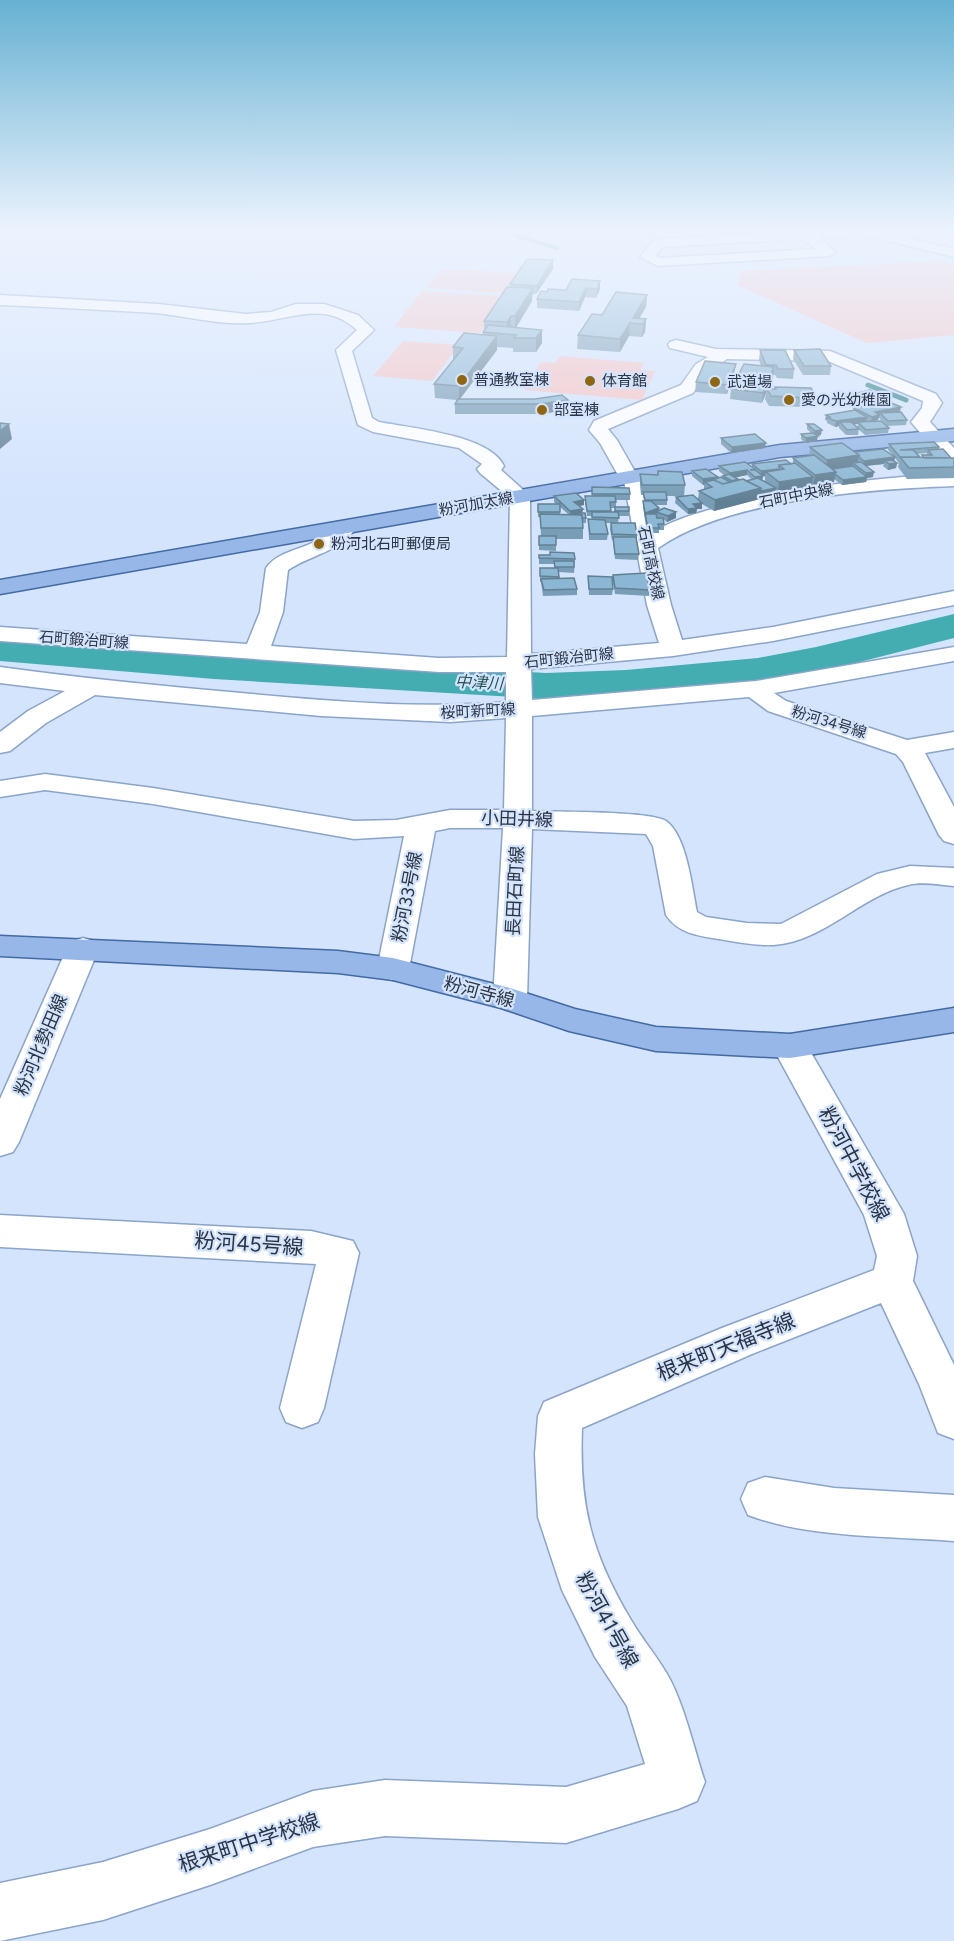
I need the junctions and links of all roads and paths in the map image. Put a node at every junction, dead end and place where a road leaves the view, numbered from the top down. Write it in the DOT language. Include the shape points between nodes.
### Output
graph roads {
  1 [pos="355,320"];
  2 [pos="676,345"];
  3 [pos="724,354"];
  4 [pos="954,435"];
  5 [pos="933,437"];
  6 [pos="954,460"];
  7 [pos="629,474"];
  8 [pos="954,480"];
  9 [pos="520,496"];
  10 [pos="345,528"];
  11 [pos="647,546"];
  12 [pos="0,587"];
  13 [pos="954,598"];
  14 [pos="0,634"];
  15 [pos="673,649"];
  16 [pos="255,652"];
  17 [pos="954,654"];
  18 [pos="0,675"];
  19 [pos="518,685"];
  20 [pos="91,687"];
  21 [pos="756,689"];
  22 [pos="954,740"];
  23 [pos="0,745"];
  24 [pos="906,748"];
  25 [pos="0,789"];
  26 [pos="518,818"];
  27 [pos="421,825"];
  28 [pos="954,835"];
  29 [pos="954,877"];
  30 [pos="0,946"];
  31 [pos="83,948"];
  32 [pos="393,969"];
  33 [pos="510,999"];
  34 [pos="954,1020"];
  35 [pos="790,1046"];
  36 [pos="0,1142"];
  37 [pos="0,1231"];
  38 [pos="892,1281"];
  39 [pos="302,1408"];
  40 [pos="560,1416"];
  41 [pos="954,1419"];
  42 [pos="765,1499"];
  43 [pos="954,1518"];
  44 [pos="678,1782"];
  45 [pos="0,1912"];
  1 -- 9 [label="street" via="366,330 344,350 364,421 465,444 493,463 487,468"];
  2 -- 3 [label="street"];
  3 -- 5 [label="street" via="830,356 930,398 931,409 920,422"];
  3 -- 7 [label="street, 石町高校線" via="702,368 687,389 600,425 598,430"];
  4 -- 5 [label="main road, 粉河加太線"];
  5 -- 6 [label="street"];
  5 -- 7 [label="main road, 粉河加太線" via="780,451"];
  7 -- 9 [label="main road, 粉河加太線"];
  7 -- 11 [label="street, 石町高校線"];
  8 -- 11 [label="street, 石町中央線" via="892,482 771,500 686,523"];
  9 -- 10 [label="main road, 粉河加太線"];
  9 -- 19 [label="street, 長田石町線"];
  10 -- 12 [label="main road, 粉河加太線"];
  10 -- 16 [label="street" via="321,548 282,562 277,568 273,614"];
  11 -- 15 [label="street, 石町高校線"];
  13 -- 15 [label="street, 石町鍛冶町線" via="773,634"];
  14 -- 16 [label="street, 石町鍛冶町線"];
  15 -- 19 [label="street, 石町鍛冶町線"];
  16 -- 19 [label="street, 石町鍛冶町線" via="495,666"];
  17 -- 21 [label="street, 桜町新町線"];
  18 -- 20 [label="street, 桜町新町線"];
  19 -- 20 [label="street, 桜町新町線" via="450,714"];
  19 -- 21 [label="street, 桜町新町線"];
  19 -- 26 [label="street, 長田石町線"];
  20 -- 23 [label="street" via="37,717"];
  21 -- 24 [label="street, 粉河34号線" via="777,706"];
  22 -- 24 [label="street"];
  24 -- 28 [label="street"];
  25 -- 27 [label="street, 小田井線" via="45,783 153,796 354,830"];
  26 -- 27 [label="street, 小田井線" via="450,819"];
  26 -- 29 [label="street, 小田井線" via="648,824 657,828 668,846 686,921 748,933 792,931 860,892 905,876"];
  26 -- 33 [label="street, 長田石町線"];
  27 -- 32 [label="street, 粉河33号線"];
  30 -- 31 [label="main road, 粉河寺線"];
  31 -- 32 [label="main road, 粉河寺線" via="339,962"];
  31 -- 36 [label="street, 粉河北勢田線"];
  32 -- 33 [label="main road, 粉河寺線"];
  33 -- 35 [label="main road, 粉河寺線" via="569,1019 656,1039"];
  34 -- 35 [label="main road, 粉河寺線"];
  35 -- 38 [label="street, 粉河中学校線" via="884,1214 897,1256"];
  37 -- 39 [label="street, 粉河45号線" via="270,1244 339,1253"];
  38 -- 40 [label="street, 根来町天福寺線"];
  38 -- 41 [label="street"];
  40 -- 44 [label="street, 粉河41号線" via="562,1517 579,1573 613,1639 649,1693"];
  42 -- 43 [label="street" via="834,1510"];
  44 -- 45 [label="street, 根来町中学校線" via="566,1815 384,1808 313,1819 103,1891"];
}
